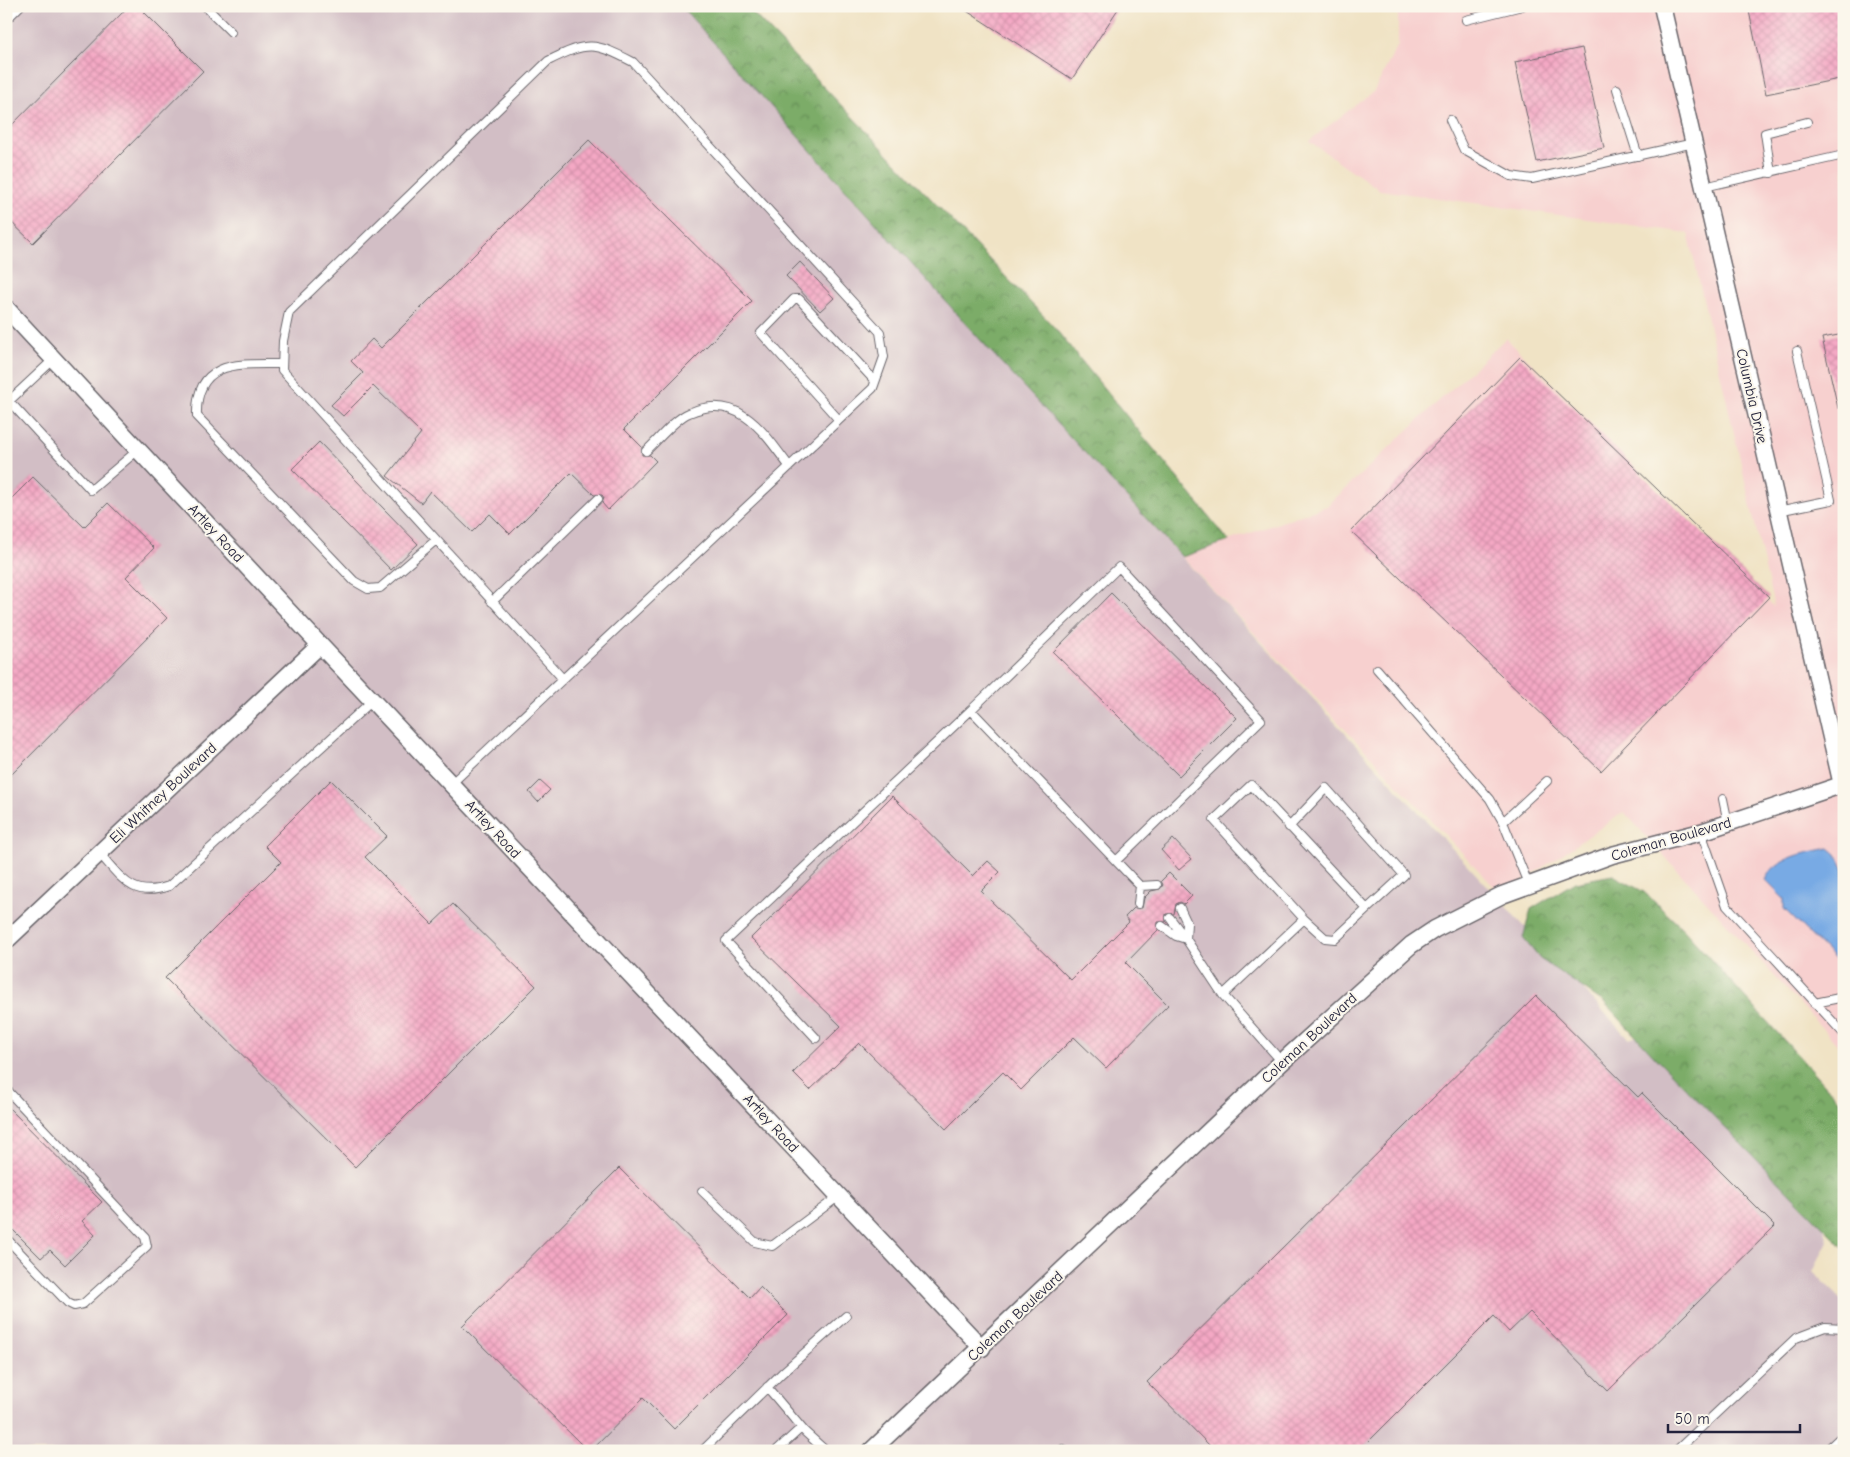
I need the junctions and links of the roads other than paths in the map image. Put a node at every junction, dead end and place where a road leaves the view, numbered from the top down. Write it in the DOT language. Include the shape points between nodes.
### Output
graph roads {
  1 [pos="20,6"];
  2 [pos="205,6"];
  3 [pos="1522,6"];
  4 [pos="1662,6"];
  5 [pos="6,20"];
  6 [pos="1466,20"];
  7 [pos="230,32"];
  8 [pos="1617,89"];
  9 [pos="1450,120"];
  10 [pos="1807,122"];
  11 [pos="1694,143"];
  12 [pos="1844,155"];
  13 [pos="1638,156"];
  14 [pos="1771,173"];
  15 [pos="1704,187"];
  16 [pos="6,308"];
  17 [pos="1797,351"];
  18 [pos="54,359"];
  19 [pos="282,364"];
  20 [pos="875,381"];
  21 [pos="7,402"];
  22 [pos="839,420"];
  23 [pos="138,450"];
  24 [pos="646,451"];
  25 [pos="790,466"];
  26 [pos="598,499"];
  27 [pos="1778,511"];
  28 [pos="436,540"];
  29 [pos="492,602"];
  30 [pos="320,646"];
  31 [pos="1377,669"];
  32 [pos="563,680"];
  33 [pos="372,700"];
  34 [pos="971,710"];
  35 [pos="1547,781"];
  36 [pos="451,784"];
  37 [pos="1843,785"];
  38 [pos="1723,799"];
  39 [pos="1503,822"];
  40 [pos="1728,823"];
  41 [pos="1289,826"];
  42 [pos="1701,832"];
  43 [pos="99,854"];
  44 [pos="1116,861"];
  45 [pos="1157,885"];
  46 [pos="1140,886"];
  47 [pos="1529,886"];
  48 [pos="1148,894"];
  49 [pos="1138,904"];
  50 [pos="1180,908"];
  51 [pos="1367,909"];
  52 [pos="1170,918"];
  53 [pos="1304,919"];
  54 [pos="1162,926"];
  55 [pos="1186,939"];
  56 [pos="6,941"];
  57 [pos="1223,995"];
  58 [pos="1844,996"];
  59 [pos="1815,1003"];
  60 [pos="1844,1034"];
  61 [pos="816,1038"];
  62 [pos="1282,1062"];
  63 [pos="6,1089"];
  64 [pos="702,1191"];
  65 [pos="839,1196"];
  66 [pos="6,1238"];
  67 [pos="846,1316"];
  68 [pos="1844,1328"];
  69 [pos="982,1348"];
  70 [pos="767,1388"];
  71 [pos="801,1428"];
  72 [pos="1844,1434"];
  73 [pos="702,1451"];
  74 [pos="776,1451"];
  75 [pos="826,1451"];
  76 [pos="871,1451"];
  77 [pos="1676,1451"];
  78 [pos="1826,1451"];
  1 -- 5 [label="lane"];
  2 -- 7 [label="lane"];
  3 -- 6 [label="lane"];
  4 -- 11 [label="street, Columbia Drive"];
  8 -- 13 [label="lane"];
  9 -- 13 [label="lane" via="1464,150 1511,176 1532,179"];
  10 -- 14 [label="lane" via="1765,133"];
  11 -- 13 [label="lane"];
  11 -- 15 [label="street, Columbia Drive"];
  12 -- 14 [label="lane"];
  14 -- 15 [label="lane"];
  15 -- 27 [label="street, Columbia Drive"];
  16 -- 18 [label="street, Artley Road"];
  17 -- 27 [label="lane" via="1831,500"];
  18 -- 21 [label="lane"];
  18 -- 23 [label="street, Artley Road"];
  19 -- 20 [label="lane" via="289,312 317,284 548,61 584,46 603,46 633,62 880,332 884,357"];
  19 -- 28 [label="lane" via="282,370"];
  19 -- 28 [label="lane" via="236,364 213,372 202,385 197,416 354,581 368,589 380,588"];
  20 -- 22 [label="lane" via="873,388"];
  20 -- 22 [label="lane" via="799,299 794,298 761,333"];
  21 -- 23 [label="lane" via="91,490"];
  22 -- 25 [label="lane"];
  23 -- 30 [label="street, Artley Road"];
  24 -- 25 [label="lane" via="687,413 708,407 728,408 743,414 762,429"];
  25 -- 32 [label="lane"];
  26 -- 29 [label="lane"];
  27 -- 37 [label="street, Columbia Drive"];
  28 -- 29 [label="lane"];
  29 -- 32 [label="lane"];
  30 -- 33 [label="street, Artley Road"];
  30 -- 43 [label="street, Eli Whitney Boulevard"];
  31 -- 39 [label="lane" via="1490,799"];
  32 -- 36 [label="lane"];
  33 -- 36 [label="street, Artley Road"];
  33 -- 43 [label="lane" via="169,886 153,891 140,890 125,881"];
  34 -- 44 [label="lane"];
  34 -- 44 [label="lane" via="1119,567 1261,720"];
  34 -- 61 [label="lane" via="726,941"];
  35 -- 39 [label="lane"];
  36 -- 65 [label="street, Artley Road"];
  37 -- 40 [label="street, Coleman Boulevard"];
  38 -- 40 [label="lane"];
  39 -- 47 [label="lane"];
  40 -- 42 [label="street, Coleman Boulevard"];
  41 -- 51 [label="lane"];
  41 -- 51 [label="lane" via="1326,788 1404,875"];
  41 -- 53 [label="lane" via="1251,785 1214,820"];
  42 -- 47 [label="street, Coleman Boulevard" via="1612,855"];
  42 -- 59 [label="lane" via="1727,906"];
  43 -- 56 [label="street, Eli Whitney Boulevard"];
  44 -- 46 [label="lane"];
  45 -- 46 [label="lane"];
  46 -- 48 [label="lane"];
  46 -- 49 [label="lane"];
  47 -- 62 [label="street, Coleman Boulevard" via="1502,895 1443,924 1411,945"];
  50 -- 55 [label="lane" via="1187,923"];
  51 -- 53 [label="lane" via="1336,938 1325,938"];
  52 -- 55 [label="lane"];
  53 -- 57 [label="lane"];
  54 -- 55 [label="lane"];
  55 -- 57 [label="lane"];
  57 -- 62 [label="lane"];
  58 -- 59 [label="lane"];
  59 -- 60 [label="lane"];
  62 -- 69 [label="street, Coleman Boulevard"];
  63 -- 66 [label="lane" via="145,1236 147,1246 83,1304 74,1306"];
  64 -- 65 [label="lane" via="756,1242 772,1246"];
  65 -- 69 [label="street, Artley Road"];
  67 -- 70 [label="lane"];
  68 -- 77 [label="lane" via="1825,1327 1796,1338"];
  69 -- 76 [label="street, Coleman Boulevard"];
  70 -- 71 [label="lane"];
  70 -- 73 [label="lane"];
  71 -- 74 [label="lane"];
  71 -- 75 [label="lane"];
  72 -- 78 [label="lane"];
}
